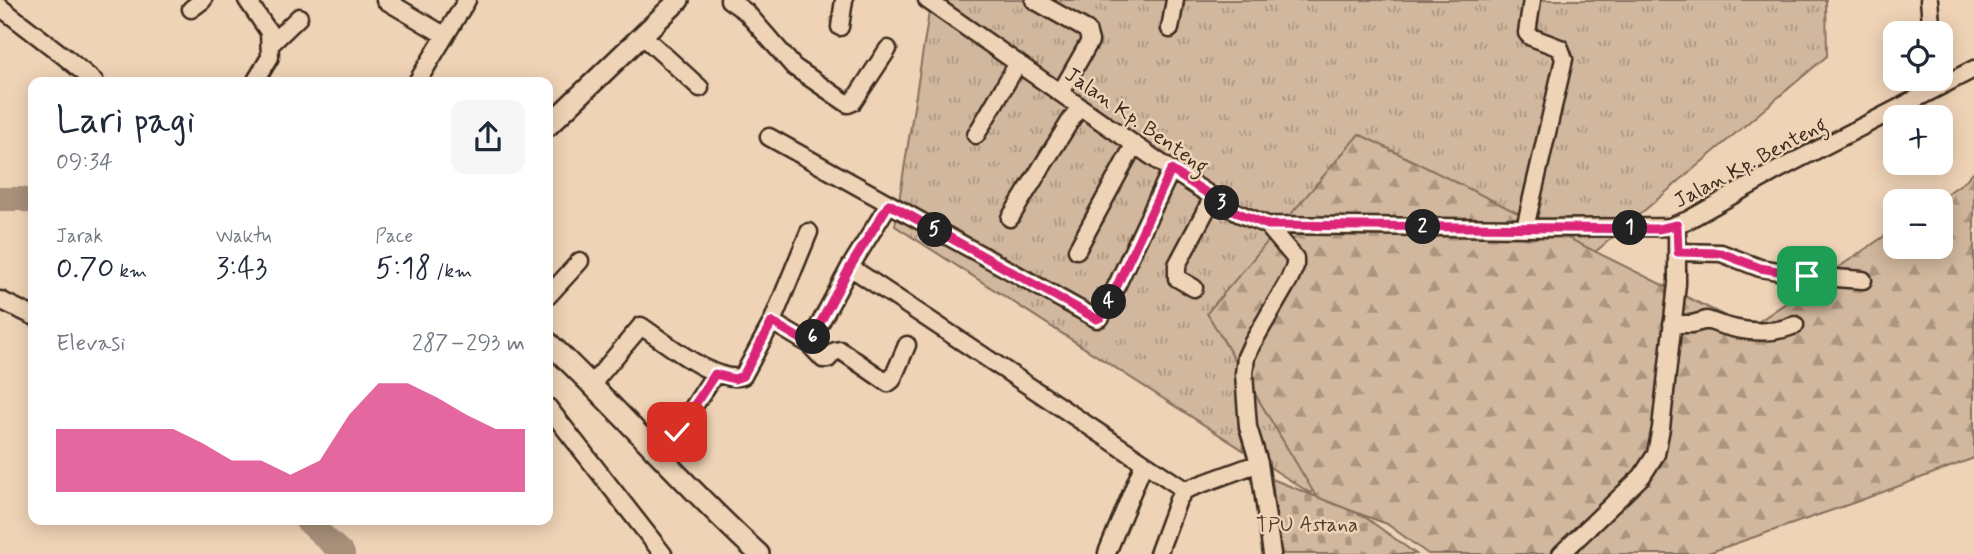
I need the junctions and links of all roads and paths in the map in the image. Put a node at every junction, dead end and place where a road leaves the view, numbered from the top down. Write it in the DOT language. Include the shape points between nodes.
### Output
graph roads {
  1 [pos="247,0"];
  2 [pos="384,0"];
  3 [pos="467,0"];
  4 [pos="679,0"];
  5 [pos="729,0"];
  6 [pos="844,0"];
  7 [pos="927,0"];
  8 [pos="1034,0"];
  9 [pos="1175,0"];
  10 [pos="1532,0"];
  11 [pos="1929,0"];
  12 [pos="0,7"];
  13 [pos="299,16"];
  14 [pos="1931,21"];
  15 [pos="840,27"];
  16 [pos="1170,29"];
  17 [pos="444,35"];
  18 [pos="643,36"];
  19 [pos="270,45"];
  20 [pos="888,49"];
  21 [pos="1018,63"];
  22 [pos="1974,69"];
  23 [pos="88,77"];
  24 [pos="258,77"];
  25 [pos="420,77"];
  26 [pos="1953,77"];
  27 [pos="700,88"];
  28 [pos="1923,91"];
  29 [pos="1061,92"];
  30 [pos="1079,107"];
  31 [pos="553,121"];
  32 [pos="976,135"];
  33 [pos="769,138"];
  34 [pos="1134,145"];
  35 [pos="1171,170"];
  36 [pos="1213,197"];
  37 [pos="889,204"];
  38 [pos="1010,218"];
  39 [pos="1268,225"];
  40 [pos="1677,225"];
  41 [pos="1525,228"];
  42 [pos="809,232"];
  43 [pos="1077,250"];
  44 [pos="1678,252"];
  45 [pos="580,261"];
  46 [pos="850,267"];
  47 [pos="1863,280"];
  48 [pos="1194,288"];
  49 [pos="553,291"];
  50 [pos="0,300"];
  51 [pos="28,314"];
  52 [pos="772,322"];
  53 [pos="1672,324"];
  54 [pos="1794,325"];
  55 [pos="809,344"];
  56 [pos="907,345"];
  57 [pos="553,347"];
  58 [pos="715,374"];
  59 [pos="592,384"];
  60 [pos="553,413"];
  61 [pos="657,453"];
  62 [pos="1144,463"];
  63 [pos="1259,463"];
  64 [pos="1185,490"];
  65 [pos="1107,553"];
  66 [pos="663,554"];
  67 [pos="759,554"];
  68 [pos="1158,554"];
  69 [pos="1272,554"];
  70 [pos="1560,554"];
  1 -- 19 [label="street" via="269,32"];
  2 -- 17 [label="street"];
  3 -- 17 [label="street"];
  4 -- 18 [label="main road"];
  5 -- 20 [label="street" via="746,12 794,66 848,104"];
  6 -- 15 [label="street"];
  7 -- 21 [label="street, Jalan Kp. Benteng"];
  8 -- 29 [label="street" via="1090,36"];
  9 -- 16 [label="street"];
  10 -- 41 [label="street" via="1527,33 1560,48 1563,59"];
  11 -- 14 [label="street"];
  12 -- 23 [label="street"];
  13 -- 19 [label="street"];
  17 -- 25 [label="street"];
  18 -- 27 [label="street"];
  18 -- 31 [label="main road"];
  19 -- 24 [label="street" via="270,57"];
  21 -- 29 [label="street, Jalan Kp. Benteng"];
  21 -- 32 [label="street"];
  22 -- 26 [label="street, Jalan Kp. Benteng"];
  28 -- 40 [label="street, Jalan Kp. Benteng"];
  29 -- 30 [label="street, Jalan Kp. Benteng"];
  30 -- 34 [label="street, Jalan Kp. Benteng"];
  30 -- 38 [label="street"];
  33 -- 37 [label="street"];
  34 -- 35 [label="street, Jalan Kp. Benteng"];
  34 -- 43 [label="street"];
  35 -- 36 [label="street, Jalan Kp. Benteng"];
  35 -- 37 [label="street" via="1106,309 1097,319"];
  36 -- 39 [label="street, Jalan Kp. Benteng"];
  36 -- 48 [label="street" via="1177,265 1177,278"];
  37 -- 46 [label="street"];
  39 -- 41 [label="street, Jalan Kp. Benteng"];
  39 -- 63 [label="street" via="1295,258 1295,265 1247,357 1248,427"];
  40 -- 41 [label="street, Jalan Kp. Benteng" via="1658,229"];
  40 -- 44 [label="street"];
  42 -- 52 [label="street"];
  44 -- 47 [label="street" via="1721,253 1760,268"];
  44 -- 53 [label="street"];
  45 -- 49 [label="street"];
  46 -- 55 [label="street"];
  46 -- 62 [label="street"];
  50 -- 51 [label="street"];
  52 -- 55 [label="street"];
  52 -- 58 [label="street" via="743,376 734,379"];
  53 -- 54 [label="street" via="1707,320 1721,327 1755,331"];
  53 -- 70 [label="street" via="1656,454 1642,476"];
  55 -- 56 [label="street" via="823,359 840,350 888,383"];
  57 -- 59 [label="main road"];
  58 -- 59 [label="street" via="635,322"];
  58 -- 61 [label="street" via="677,432"];
  59 -- 61 [label="main road"];
  60 -- 66 [label="street"];
  61 -- 67 [label="main road"];
  62 -- 64 [label="street"];
  62 -- 65 [label="street"];
  63 -- 64 [label="street"];
  63 -- 69 [label="street"];
  64 -- 68 [label="street"];
}
